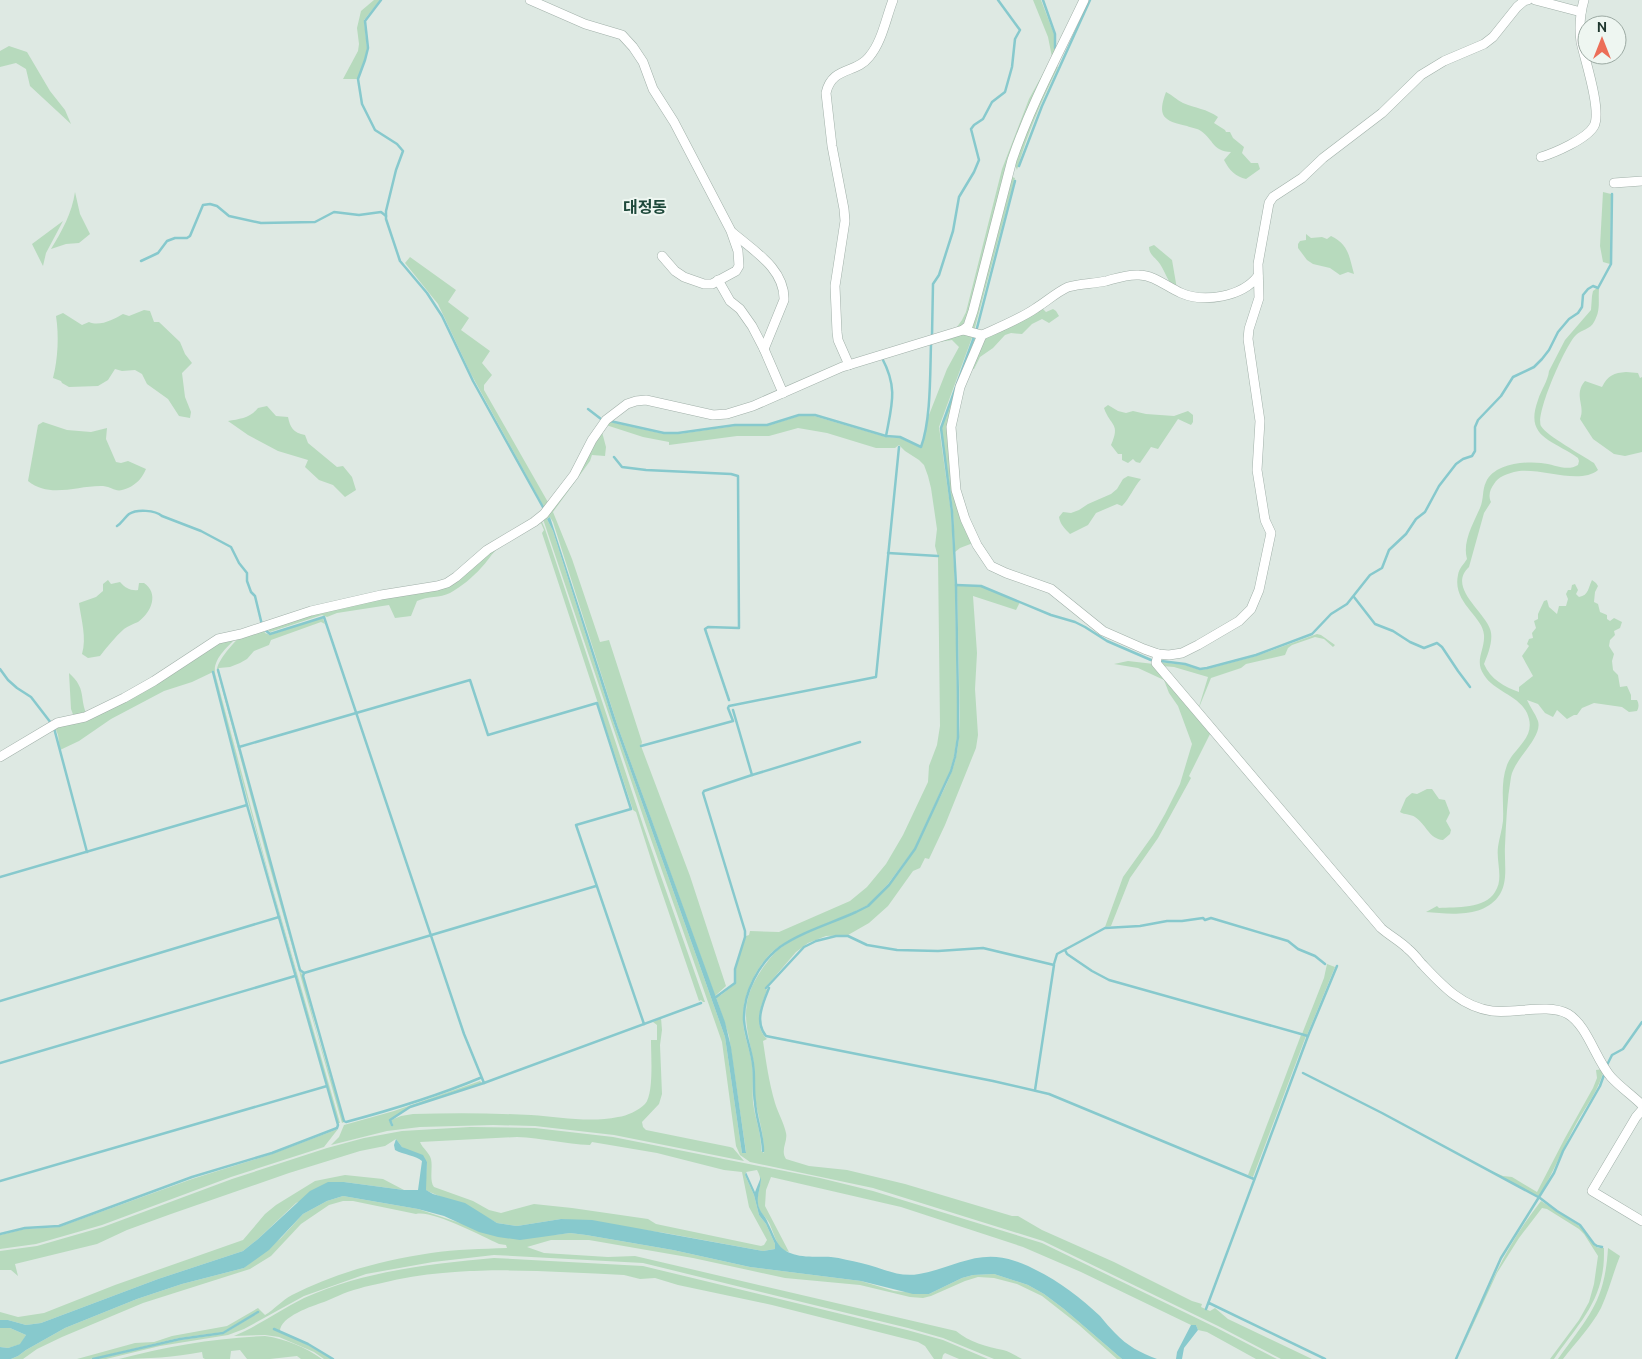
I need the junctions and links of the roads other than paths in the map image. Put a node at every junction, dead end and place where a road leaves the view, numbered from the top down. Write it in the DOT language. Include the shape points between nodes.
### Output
graph roads {
  1 [pos="530,0"];
  2 [pos="893,0"];
  3 [pos="1084,0"];
  4 [pos="1528,0"];
  5 [pos="1535,0"];
  6 [pos="1584,0"];
  7 [pos="1581,12"];
  8 [pos="1541,157"];
  9 [pos="1642,181"];
  10 [pos="1614,183"];
  11 [pos="731,231"];
  12 [pos="662,256"];
  13 [pos="1258,276"];
  14 [pos="718,280"];
  15 [pos="963,330"];
  16 [pos="982,336"];
  17 [pos="764,349"];
  18 [pos="849,365"];
  19 [pos="783,393"];
  20 [pos="1158,654"];
  21 [pos="0,757"];
  22 [pos="1642,1105"];
  23 [pos="1642,1110"];
  24 [pos="1642,1221"];
  1 -- 11 [label="street" via="622,35 628,41 638,54 652,89 674,122"];
  2 -- 18 [label="street" via="874,52 862,64 833,78 826,93 845,221 836,286 836,332"];
  3 -- 15 [label="street" via="1020,136 973,311 968,326"];
  4 -- 13 [label="street" via="1517,7 1484,44 1421,75 1382,113 1302,178 1273,197 1267,210"];
  5 -- 7 [label="street"];
  6 -- 7 [label="street"];
  7 -- 8 [label="street" via="1581,42 1596,111 1594,127 1580,138"];
  9 -- 10 [label="street"];
  11 -- 14 [label="street" via="738,250 739,266"];
  11 -- 17 [label="street" via="773,267 784,292 784,300"];
  12 -- 14 [label="street" via="684,277 704,284"];
  13 -- 16 [label="street" via="1238,292 1209,297 1182,294 1142,275 1080,284 1066,288"];
  13 -- 20 [label="street" via="1258,298 1248,338 1260,421 1257,470 1265,520 1271,534 1259,590 1246,615 1230,626 1182,653"];
  14 -- 17 [label="street" via="730,301 752,326"];
  15 -- 16 [label="street"];
  15 -- 18 [label="street"];
  16 -- 20 [label="street" via="960,387 951,427 956,490 977,545 992,566 1051,589 1103,631"];
  17 -- 19 [label="street"];
  18 -- 19 [label="street"];
  19 -- 21 [label="street" via="720,415 646,400 627,404 606,420 574,475 544,514 487,550 456,577 437,586 318,609 218,639 124,698 86,717 57,723"];
  20 -- 22 [label="street" via="1156,663 1381,928 1408,948 1439,982 1460,999 1482,1009 1506,1012 1550,1009 1570,1015 1611,1077"];
  23 -- 24 [label="street" via="1592,1190"];
}
